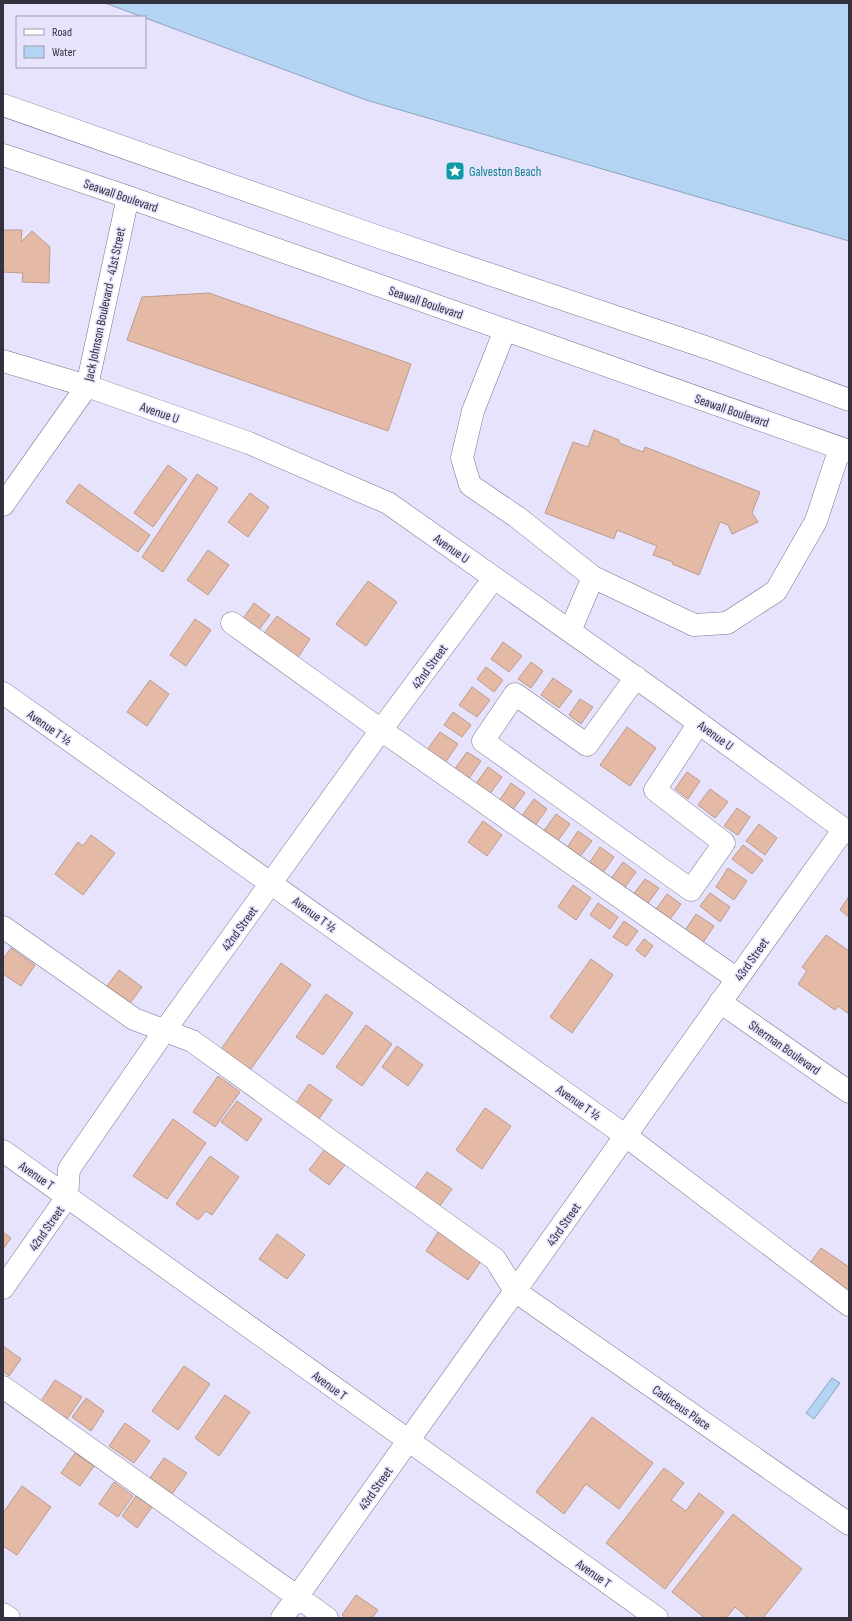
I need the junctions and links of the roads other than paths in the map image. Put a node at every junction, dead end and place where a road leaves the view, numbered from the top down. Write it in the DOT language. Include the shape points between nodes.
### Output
graph roads {
  1 [pos="3,104"];
  2 [pos="3,155"];
  3 [pos="128,197"];
  4 [pos="505,330"];
  5 [pos="3,361"];
  6 [pos="87,386"];
  7 [pos="849,400"];
  8 [pos="844,449"];
  9 [pos="3,506"];
  10 [pos="593,577"];
  11 [pos="494,578"];
  12 [pos="232,623"];
  13 [pos="570,631"];
  14 [pos="636,677"];
  15 [pos="3,694"];
  16 [pos="700,723"];
  17 [pos="381,730"];
  18 [pos="846,831"];
  19 [pos="271,883"];
  20 [pos="3,927"];
  21 [pos="737,979"];
  22 [pos="720,1002"];
  23 [pos="165,1030"];
  24 [pos="849,1092"];
  25 [pos="626,1136"];
  26 [pos="3,1151"];
  27 [pos="68,1197"];
  28 [pos="3,1288"];
  29 [pos="515,1291"];
  30 [pos="849,1305"];
  31 [pos="3,1388"];
  32 [pos="408,1441"];
  33 [pos="849,1524"];
  34 [pos="298,1597"];
  35 [pos="3,1614"];
  36 [pos="9,1618"];
  37 [pos="282,1618"];
  38 [pos="327,1618"];
  39 [pos="658,1618"];
  1 -- 7 [label="street" via="376,236 711,349"];
  2 -- 3 [label="street, Seawall Boulevard"];
  3 -- 4 [label="street, Seawall Boulevard"];
  3 -- 6 [label="street, Jack Johnson Boulevard - 41st Street"];
  4 -- 8 [label="street, Seawall Boulevard"];
  4 -- 10 [label="street" via="473,411 462,458 470,485 517,517"];
  5 -- 6 [label="street, Avenue U"];
  6 -- 9 [label="street, Jack Johnson Boulevard - 41st Street"];
  6 -- 11 [label="street, Avenue U" via="249,443 388,503"];
  8 -- 10 [label="street" via="816,521 776,591 727,623 694,625"];
  10 -- 13 [label="street"];
  11 -- 13 [label="street, Avenue U"];
  11 -- 17 [label="street, 42nd Street"];
  12 -- 17 [label="street"];
  13 -- 14 [label="street, Avenue U"];
  14 -- 16 [label="street, Avenue U"];
  14 -- 16 [label="street" via="587,745 515,694 483,741 691,890 724,843 654,790"];
  15 -- 19 [label="street, Avenue T ½"];
  16 -- 18 [label="street, Avenue U"];
  17 -- 19 [label="street, 42nd Street"];
  17 -- 21 [label="street"];
  18 -- 21 [label="street, 43rd Street"];
  19 -- 23 [label="street, 42nd Street"];
  19 -- 25 [label="street, Avenue T ½"];
  20 -- 23 [label="street" via="134,1019"];
  21 -- 22 [label="street, 43rd Street"];
  22 -- 24 [label="street, Sherman Boulevard"];
  22 -- 25 [label="street, 43rd Street"];
  23 -- 27 [label="street, 42nd Street" via="69,1169"];
  23 -- 29 [label="street" via="192,1041 495,1259"];
  25 -- 29 [label="street, 43rd Street"];
  25 -- 30 [label="street, Avenue T ½"];
  26 -- 27 [label="street, Avenue T"];
  27 -- 28 [label="street, 42nd Street"];
  27 -- 32 [label="street, Avenue T"];
  29 -- 32 [label="street, 43rd Street"];
  29 -- 33 [label="street, Caduceus Place"];
  31 -- 34 [label="street"];
  32 -- 34 [label="street, 43rd Street"];
  32 -- 39 [label="street, Avenue T"];
  34 -- 37 [label="street, 43rd Street"];
  34 -- 38 [label="street"];
  35 -- 36 [label="street"];
}
